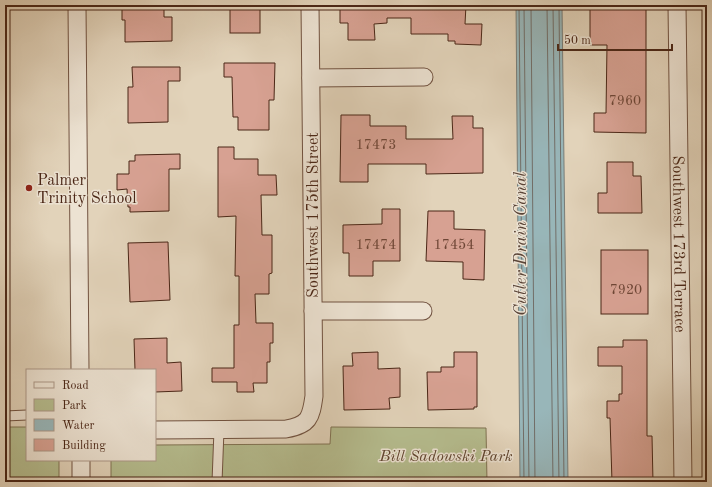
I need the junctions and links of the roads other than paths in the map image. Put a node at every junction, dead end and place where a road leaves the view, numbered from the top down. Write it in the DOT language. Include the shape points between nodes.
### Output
graph roads {
  1 [pos="77,5"];
  2 [pos="310,5"];
  3 [pos="678,5"];
  4 [pos="424,77"];
  5 [pos="311,78"];
  6 [pos="313,311"];
  7 [pos="423,311"];
  8 [pos="80,369"];
  9 [pos="26,415"];
  10 [pos="5,416"];
  11 [pos="156,430"];
  12 [pos="219,430"];
  13 [pos="81,461"];
  14 [pos="81,482"];
  15 [pos="217,482"];
  16 [pos="682,482"];
  1 -- 8 [label="street"];
  2 -- 5 [label="street, Southwest 175th Street"];
  3 -- 16 [label="street, Southwest 173rd Terrace"];
  4 -- 5 [label="street"];
  5 -- 6 [label="street, Southwest 175th Street"];
  6 -- 7 [label="street"];
  6 -- 12 [label="street, Southwest 175th Street" via="314,396 306,423 286,429"];
  9 -- 10 [label="lane"];
  11 -- 12 [label="street"];
  12 -- 15 [label="lane"];
  13 -- 14 [label="street"];
}
